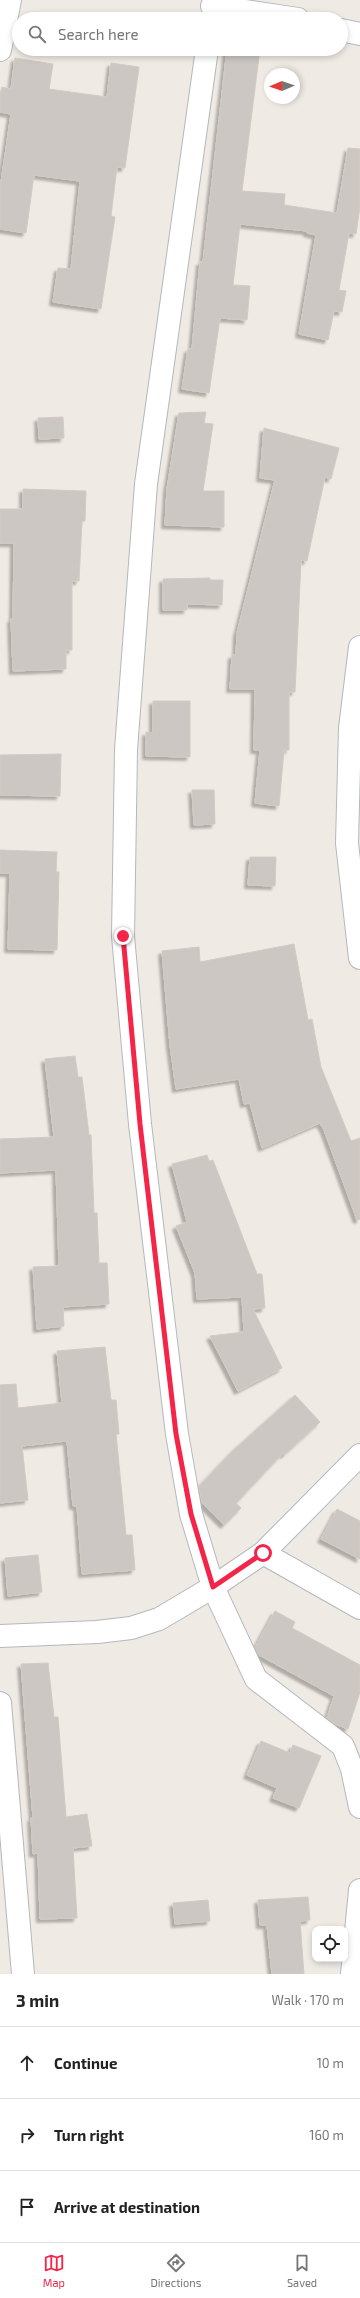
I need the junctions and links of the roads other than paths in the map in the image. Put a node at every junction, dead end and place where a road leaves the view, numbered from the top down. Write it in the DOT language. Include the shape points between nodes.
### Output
graph roads {
  1 [pos="10,0"];
  2 [pos="211,8"];
  3 [pos="243,12"];
  4 [pos="348,31"];
  5 [pos="360,34"];
  6 [pos="0,50"];
  7 [pos="206,56"];
  8 [pos="360,647"];
  9 [pos="355,728"];
  10 [pos="359,953"];
  11 [pos="360,1455"];
  12 [pos="263,1553"];
  13 [pos="213,1587"];
  14 [pos="360,1608"];
  15 [pos="0,1636"];
  16 [pos="0,1703"];
  17 [pos="360,1807"];
  18 [pos="360,1890"];
  19 [pos="23,1974"];
  20 [pos="352,1974"];
  1 -- 6 [label="street"];
  2 -- 3 [label="street"];
  4 -- 5 [label="street"];
  7 -- 13 [label="street" via="146,484 126,750 123,936 140,1124 176,1434 191,1514"];
  8 -- 9 [label="street"];
  9 -- 10 [label="street" via="347,843"];
  11 -- 12 [label="street"];
  12 -- 13 [label="street"];
  12 -- 14 [label="street"];
  13 -- 15 [label="street" via="158,1619 131,1628"];
  13 -- 17 [label="street" via="256,1679 343,1746 352,1768"];
  16 -- 19 [label="street"];
  18 -- 20 [label="street"];
}
